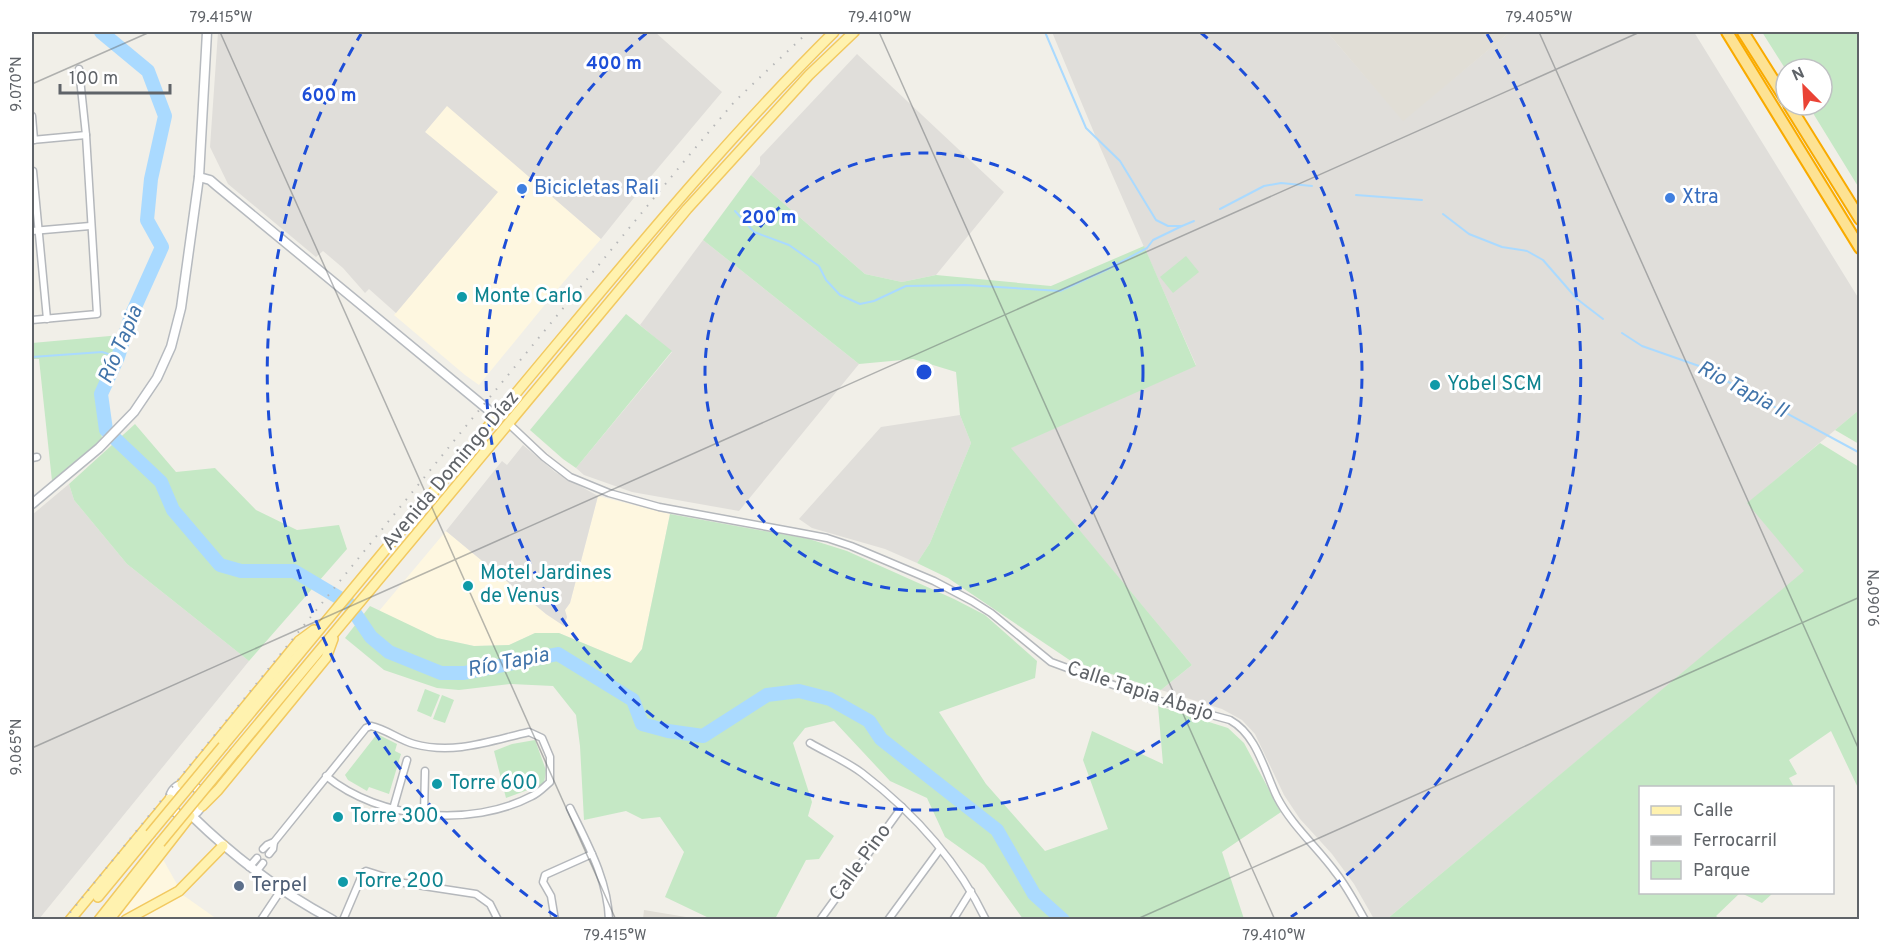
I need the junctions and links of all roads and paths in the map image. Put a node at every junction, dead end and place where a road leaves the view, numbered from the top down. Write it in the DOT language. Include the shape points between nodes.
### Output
graph roads {
  1 [pos="207,32"];
  2 [pos="834,32"];
  3 [pos="854,32"];
  4 [pos="1727,32"];
  5 [pos="1743,32"];
  6 [pos="79,69"];
  7 [pos="1774,81"];
  8 [pos="32,116"];
  9 [pos="1796,117"];
  10 [pos="86,135"];
  11 [pos="33,140"];
  12 [pos="33,171"];
  13 [pos="200,177"];
  14 [pos="1860,219"];
  15 [pos="90,226"];
  16 [pos="40,230"];
  17 [pos="32,231"];
  18 [pos="1860,248"];
  19 [pos="47,319"];
  20 [pos="32,320"];
  21 [pos="497,417"];
  22 [pos="509,424"];
  23 [pos="32,504"];
  24 [pos="327,620"];
  25 [pos="337,629"];
  26 [pos="810,743"];
  27 [pos="407,760"];
  28 [pos="425,771"];
  29 [pos="326,776"];
  30 [pos="182,784"];
  31 [pos="170,799"];
  32 [pos="202,806"];
  33 [pos="902,807"];
  34 [pos="393,808"];
  35 [pos="570,808"];
  36 [pos="424,814"];
  37 [pos="191,816"];
  38 [pos="274,842"];
  39 [pos="222,846"];
  40 [pos="263,849"];
  41 [pos="940,849"];
  42 [pos="269,854"];
  43 [pos="592,854"];
  44 [pos="257,858"];
  45 [pos="263,863"];
  46 [pos="253,870"];
  47 [pos="281,890"];
  48 [pos="971,891"];
  49 [pos="70,920"];
  50 [pos="79,920"];
  51 [pos="99,920"];
  52 [pos="109,920"];
  53 [pos="126,920"];
  54 [pos="261,920"];
  55 [pos="333,920"];
  56 [pos="343,920"];
  57 [pos="498,920"];
  58 [pos="555,920"];
  59 [pos="609,920"];
  60 [pos="820,920"];
  61 [pos="888,920"];
  62 [pos="953,920"];
  63 [pos="987,920"];
  64 [pos="1365,920"];
  1 -- 13 [label="street"];
  2 -- 21 [label="main road, Avenida Domingo Díaz" via="677,201"];
  3 -- 22 [label="main road, Avenida Domingo Díaz" via="809,75 687,209"];
  4 -- 18 [label="highway"];
  5 -- 7 [label="highway"];
  6 -- 10 [label="street"];
  8 -- 11 [label="street"];
  9 -- 14 [label="highway"];
  10 -- 11 [label="street"];
  10 -- 15 [label="street"];
  12 -- 16 [label="street"];
  13 -- 21 [label="street" via="210,180"];
  13 -- 23 [label="street" via="181,308 157,378 124,423"];
  15 -- 16 [label="street"];
  15 -- 19 [label="street" via="97,314"];
  16 -- 17 [label="street"];
  16 -- 19 [label="street"];
  19 -- 20 [label="street"];
  21 -- 24 [label="main road, Avenida Domingo Díaz"];
  22 -- 25 [label="main road, Avenida Domingo Díaz"];
  22 -- 64 [label="street, Calle Tapia Abajo" via="544,457 588,485 647,505 817,536 851,546 972,601 1052,662 1089,678 1239,725 1257,751 1288,814 1337,873"];
  24 -- 30 [label="main road" via="299,640"];
  24 -- 50 [label="main road, Avenida Domingo Díaz, bridge"];
  25 -- 32 [label="main road" via="326,658"];
  25 -- 51 [label="main road, Avenida Domingo Díaz, bridge"];
  26 -- 33 [label="street" via="861,772"];
  27 -- 34 [label="street"];
  28 -- 36 [label="street"];
  29 -- 34 [label="street" via="350,793"];
  29 -- 36 [label="street" via="371,726 411,744 449,750 529,732 542,738 550,757 550,782 534,795 509,807 468,815"];
  29 -- 38 [label="street"];
  30 -- 31 [label="street"];
  30 -- 32 [label="street" via="199,789"];
  31 -- 37 [label="street" via="178,814"];
  31 -- 49 [label="main road"];
  32 -- 37 [label="street"];
  33 -- 41 [label="street"];
  33 -- 60 [label="street, Calle Pino"];
  34 -- 36 [label="street"];
  35 -- 43 [label="street"];
  37 -- 39 [label="street"];
  37 -- 52 [label="main road"];
  38 -- 40 [label="street"];
  38 -- 42 [label="street"];
  39 -- 46 [label="street"];
  39 -- 53 [label="main road" via="179,891"];
  41 -- 48 [label="street"];
  41 -- 61 [label="street"];
  43 -- 58 [label="street" via="545,875 543,882"];
  43 -- 59 [label="street" via="609,903"];
  44 -- 46 [label="street"];
  45 -- 46 [label="street"];
  46 -- 47 [label="street"];
  47 -- 54 [label="street"];
  47 -- 55 [label="street"];
  48 -- 62 [label="street"];
  48 -- 63 [label="street"];
  56 -- 57 [label="street" via="366,871 404,883 476,894 490,904"];
}
